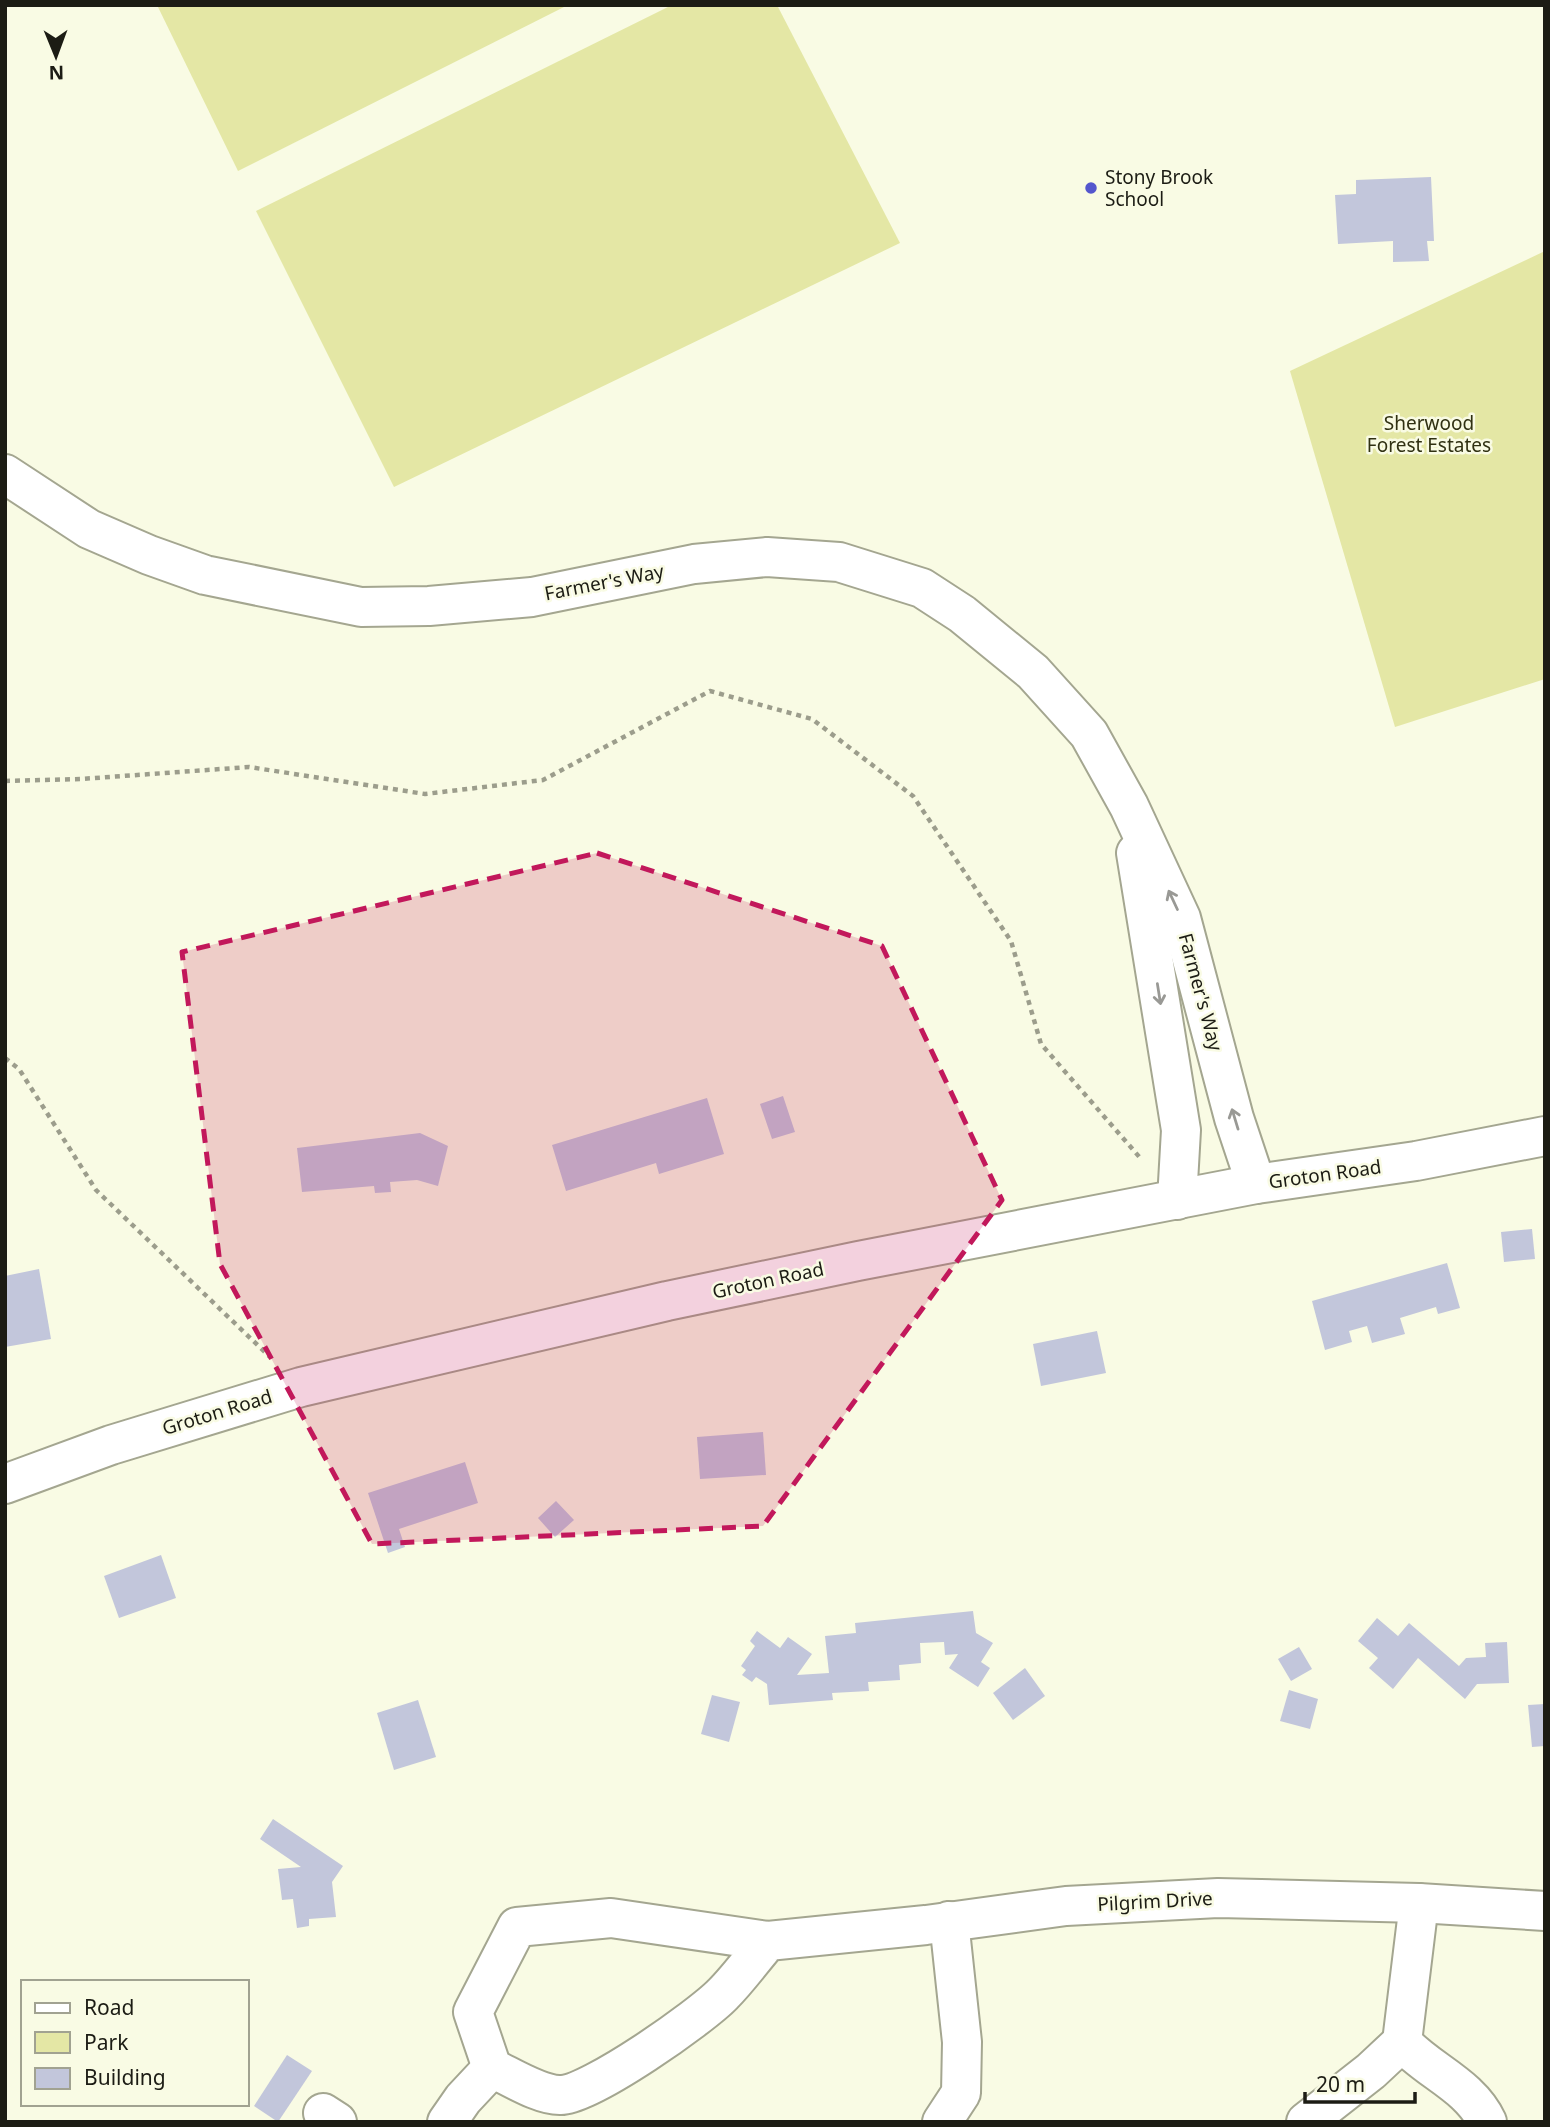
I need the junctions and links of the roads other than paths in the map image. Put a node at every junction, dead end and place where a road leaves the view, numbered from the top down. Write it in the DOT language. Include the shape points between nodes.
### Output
graph roads {
  1 [pos="5,474"];
  2 [pos="1129,806"];
  3 [pos="1545,1136"];
  4 [pos="1256,1184"];
  5 [pos="1177,1199"];
  6 [pos="5,1484"];
  7 [pos="1419,1903"];
  8 [pos="1545,1911"];
  9 [pos="949,1921"];
  10 [pos="768,1941"];
  11 [pos="1402,2042"];
  12 [pos="492,2068"];
  13 [pos="562,2109"];
  14 [pos="447,2122"];
  15 [pos="942,2122"];
  16 [pos="1306,2122"];
  17 [pos="1487,2122"];
  1 -- 2 [label="street, Farmer's Way" via="89,529 149,555 205,575 361,607 532,597 694,564 767,557 839,562 922,588 1033,672 1089,734"];
  4 -- 2 [label="street, Farmer's Way, one-way" via="1181,918"];
  2 -- 5 [label="street, Farmer's Way, one-way" via="1181,1130"];
  3 -- 4 [label="street, Groton Road" via="1416,1161"];
  4 -- 5 [label="street, Groton Road"];
  5 -- 6 [label="street, Groton Road" via="667,1301 301,1387 124,1441"];
  7 -- 8 [label="street, Pilgrim Drive"];
  7 -- 9 [label="street, Pilgrim Drive" via="1218,1898 1066,1906"];
  7 -- 11 [label="street"];
  9 -- 10 [label="street, Pilgrim Drive"];
  9 -- 15 [label="street" via="962,2042 961,2093"];
  10 -- 12 [label="street, Pilgrim Drive" via="611,1919 517,1927 473,2012"];
  10 -- 13 [label="street" via="722,1996"];
  11 -- 16 [label="street"];
  11 -- 17 [label="street" via="1481,2109"];
  12 -- 13 [label="street"];
  12 -- 14 [label="street"];
}
